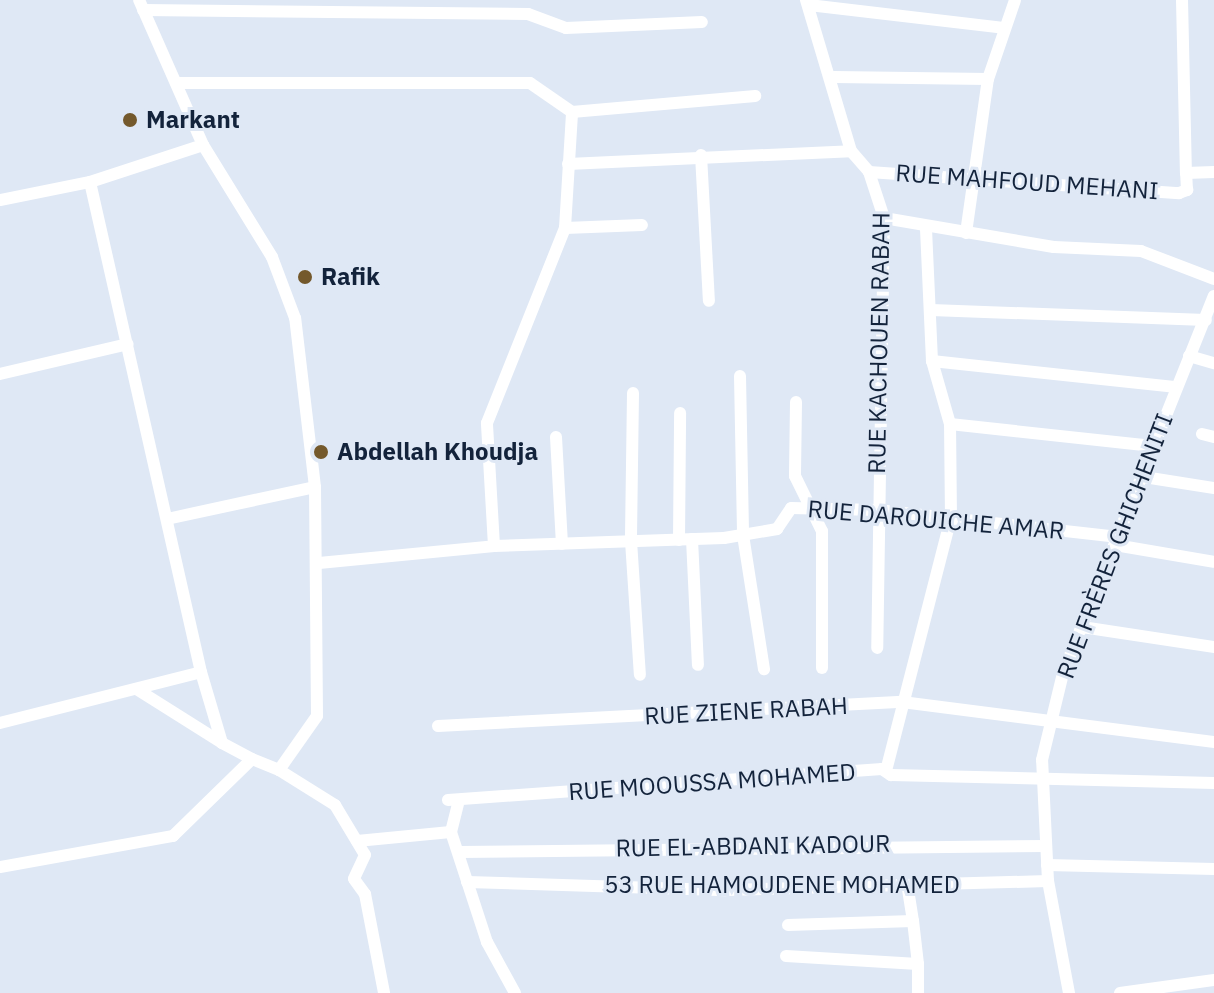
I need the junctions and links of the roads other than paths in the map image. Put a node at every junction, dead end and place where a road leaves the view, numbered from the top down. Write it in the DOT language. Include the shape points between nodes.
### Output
graph roads {
  1 [pos="1015,0"];
  2 [pos="1182,0"];
  3 [pos="807,3"];
  4 [pos="141,5"];
  5 [pos="702,22"];
  6 [pos="1004,28"];
  7 [pos="834,77"];
  8 [pos="988,79"];
  9 [pos="176,83"];
  10 [pos="755,96"];
  11 [pos="572,112"];
  12 [pos="203,145"];
  13 [pos="851,151"];
  14 [pos="701,155"];
  15 [pos="568,164"];
  16 [pos="869,172"];
  17 [pos="1214,172"];
  18 [pos="1186,173"];
  19 [pos="971,176"];
  20 [pos="90,182"];
  21 [pos="0,200"];
  22 [pos="884,218"];
  23 [pos="642,225"];
  24 [pos="926,227"];
  25 [pos="565,228"];
  26 [pos="966,233"];
  27 [pos="1214,279"];
  28 [pos="1214,298"];
  29 [pos="709,301"];
  30 [pos="931,310"];
  31 [pos="1206,320"];
  32 [pos="128,344"];
  33 [pos="1189,356"];
  34 [pos="932,361"];
  35 [pos="1214,363"];
  36 [pos="0,374"];
  37 [pos="740,376"];
  38 [pos="1177,387"];
  39 [pos="633,393"];
  40 [pos="796,402"];
  41 [pos="680,413"];
  42 [pos="950,424"];
  43 [pos="556,437"];
  44 [pos="1153,446"];
  45 [pos="1144,477"];
  46 [pos="315,487"];
  47 [pos="1214,488"];
  48 [pos="811,509"];
  49 [pos="878,510"];
  50 [pos="951,518"];
  51 [pos="167,519"];
  52 [pos="743,535"];
  53 [pos="686,539"];
  54 [pos="631,541"];
  55 [pos="1117,541"];
  56 [pos="562,544"];
  57 [pos="494,546"];
  58 [pos="1214,562"];
  59 [pos="319,563"];
  60 [pos="1082,627"];
  61 [pos="1214,647"];
  62 [pos="877,648"];
  63 [pos="698,665"];
  64 [pos="822,668"];
  65 [pos="764,669"];
  66 [pos="201,672"];
  67 [pos="640,675"];
  68 [pos="138,690"];
  69 [pos="905,702"];
  70 [pos="1054,719"];
  71 [pos="0,723"];
  72 [pos="438,726"];
  73 [pos="1214,742"];
  74 [pos="222,743"];
  75 [pos="252,759"];
  76 [pos="887,767"];
  77 [pos="279,770"];
  78 [pos="1042,777"];
  79 [pos="1214,783"];
  80 [pos="451,832"];
  81 [pos="357,841"];
  82 [pos="1046,846"];
  83 [pos="460,852"];
  84 [pos="1047,865"];
  85 [pos="0,867"];
  86 [pos="1214,869"];
  87 [pos="1048,881"];
  88 [pos="467,882"];
  89 [pos="907,885"];
  90 [pos="913,921"];
  91 [pos="788,925"];
  92 [pos="786,956"];
  93 [pos="918,964"];
  94 [pos="1214,980"];
  95 [pos="384,993"];
  96 [pos="515,993"];
  97 [pos="918,993"];
  98 [pos="1069,993"];
  99 [pos="1120,993"];
  1 -- 6 [label="street"];
  2 -- 18 [label="street"];
  3 -- 6 [label="street"];
  3 -- 7 [label="street, RUE KACHOUEN RABAH"];
  4 -- 5 [label="street" via="528,14 566,28"];
  4 -- 9 [label="street"];
  6 -- 8 [label="street"];
  7 -- 8 [label="street"];
  7 -- 13 [label="street, RUE KACHOUEN RABAH"];
  8 -- 19 [label="street"];
  9 -- 11 [label="street" via="530,83"];
  9 -- 12 [label="street"];
  10 -- 11 [label="street"];
  11 -- 15 [label="street"];
  12 -- 20 [label="street"];
  12 -- 46 [label="street" via="272,257 295,318"];
  13 -- 14 [label="street"];
  13 -- 16 [label="street, RUE KACHOUEN RABAH"];
  14 -- 15 [label="street"];
  14 -- 29 [label="street"];
  15 -- 25 [label="street"];
  16 -- 19 [label="street, RUE MAHFOUD MEHANI"];
  16 -- 22 [label="street, RUE KACHOUEN RABAH"];
  17 -- 18 [label="street, RUE MAHFOUD MEHANI"];
  18 -- 19 [label="street, RUE MAHFOUD MEHANI" via="1187,190 1179,193"];
  19 -- 26 [label="street"];
  20 -- 21 [label="street"];
  20 -- 32 [label="street"];
  22 -- 24 [label="street"];
  22 -- 49 [label="street, RUE KACHOUEN RABAH"];
  23 -- 25 [label="street"];
  24 -- 26 [label="street"];
  24 -- 30 [label="street"];
  25 -- 57 [label="street" via="487,423"];
  26 -- 27 [label="street" via="1141,251"];
  28 -- 31 [label="street, RUE FRÈRES GHICHENITI"];
  30 -- 31 [label="street"];
  30 -- 34 [label="street"];
  31 -- 33 [label="street, RUE FRÈRES GHICHENITI"];
  32 -- 36 [label="street"];
  32 -- 51 [label="street"];
  33 -- 35 [label="street"];
  33 -- 38 [label="street, RUE FRÈRES GHICHENITI"];
  34 -- 38 [label="street"];
  34 -- 42 [label="street"];
  37 -- 52 [label="street"];
  38 -- 44 [label="street, RUE FRÈRES GHICHENITI"];
  39 -- 54 [label="street"];
  40 -- 48 [label="street" via="795,476"];
  41 -- 53 [label="street"];
  42 -- 44 [label="street"];
  42 -- 50 [label="street"];
  43 -- 56 [label="street"];
  44 -- 45 [label="street, RUE FRÈRES GHICHENITI"];
  45 -- 47 [label="street"];
  45 -- 55 [label="street, RUE FRÈRES GHICHENITI"];
  46 -- 51 [label="street"];
  46 -- 59 [label="street"];
  48 -- 49 [label="street, RUE DAROUICHE AMAR"];
  48 -- 52 [label="street, RUE DAROUICHE AMAR" via="791,508 777,529"];
  48 -- 64 [label="street" via="822,531"];
  49 -- 50 [label="street, RUE DAROUICHE AMAR"];
  49 -- 62 [label="street, RUE KACHOUEN RABAH"];
  50 -- 55 [label="street, RUE DAROUICHE AMAR"];
  50 -- 69 [label="street"];
  51 -- 66 [label="street"];
  52 -- 53 [label="street, RUE DAROUICHE AMAR"];
  52 -- 65 [label="street"];
  53 -- 54 [label="street, RUE DAROUICHE AMAR"];
  53 -- 63 [label="street"];
  54 -- 56 [label="street, RUE DAROUICHE AMAR"];
  54 -- 67 [label="street"];
  55 -- 58 [label="street, RUE DAROUICHE AMAR"];
  55 -- 60 [label="street, RUE FRÈRES GHICHENITI"];
  56 -- 57 [label="street, RUE DAROUICHE AMAR"];
  57 -- 59 [label="street, RUE DAROUICHE AMAR"];
  59 -- 77 [label="street" via="317,716"];
  60 -- 61 [label="street"];
  60 -- 70 [label="street, RUE FRÈRES GHICHENITI"];
  66 -- 68 [label="street"];
  66 -- 74 [label="street"];
  68 -- 71 [label="street"];
  68 -- 74 [label="street"];
  69 -- 70 [label="street, RUE ZIENE RABAH"];
  69 -- 72 [label="street, RUE ZIENE RABAH"];
  69 -- 76 [label="street"];
  70 -- 73 [label="street, RUE ZIENE RABAH"];
  70 -- 78 [label="street, RUE FRÈRES GHICHENITI"];
  74 -- 75 [label="street"];
  75 -- 77 [label="street"];
  75 -- 85 [label="street" via="173,836"];
  77 -- 81 [label="street" via="335,805"];
  78 -- 79 [label="street, RUE MOOUSSA MOHAMED"];
  78 -- 80 [label="street, RUE MOOUSSA MOHAMED" via="891,775 882,769 454,800"];
  78 -- 82 [label="street, RUE FRÈRES GHICHENITI"];
  80 -- 81 [label="street"];
  80 -- 83 [label="street"];
  81 -- 95 [label="street" via="365,855 354,879 365,894"];
  82 -- 83 [label="street, RUE EL-ABDANI KADOUR"];
  82 -- 84 [label="street, RUE FRÈRES GHICHENITI"];
  83 -- 88 [label="street"];
  84 -- 86 [label="street"];
  84 -- 87 [label="street, RUE FRÈRES GHICHENITI"];
  87 -- 89 [label="street, 53 RUE HAMOUDENE MOHAMED"];
  87 -- 98 [label="street, RUE FRÈRES GHICHENITI"];
  88 -- 89 [label="street, 53 RUE HAMOUDENE MOHAMED" via="726,890"];
  88 -- 96 [label="street"];
  89 -- 90 [label="street"];
  90 -- 91 [label="street"];
  90 -- 93 [label="street"];
  92 -- 93 [label="street"];
  93 -- 97 [label="street"];
  94 -- 99 [label="street"];
}
